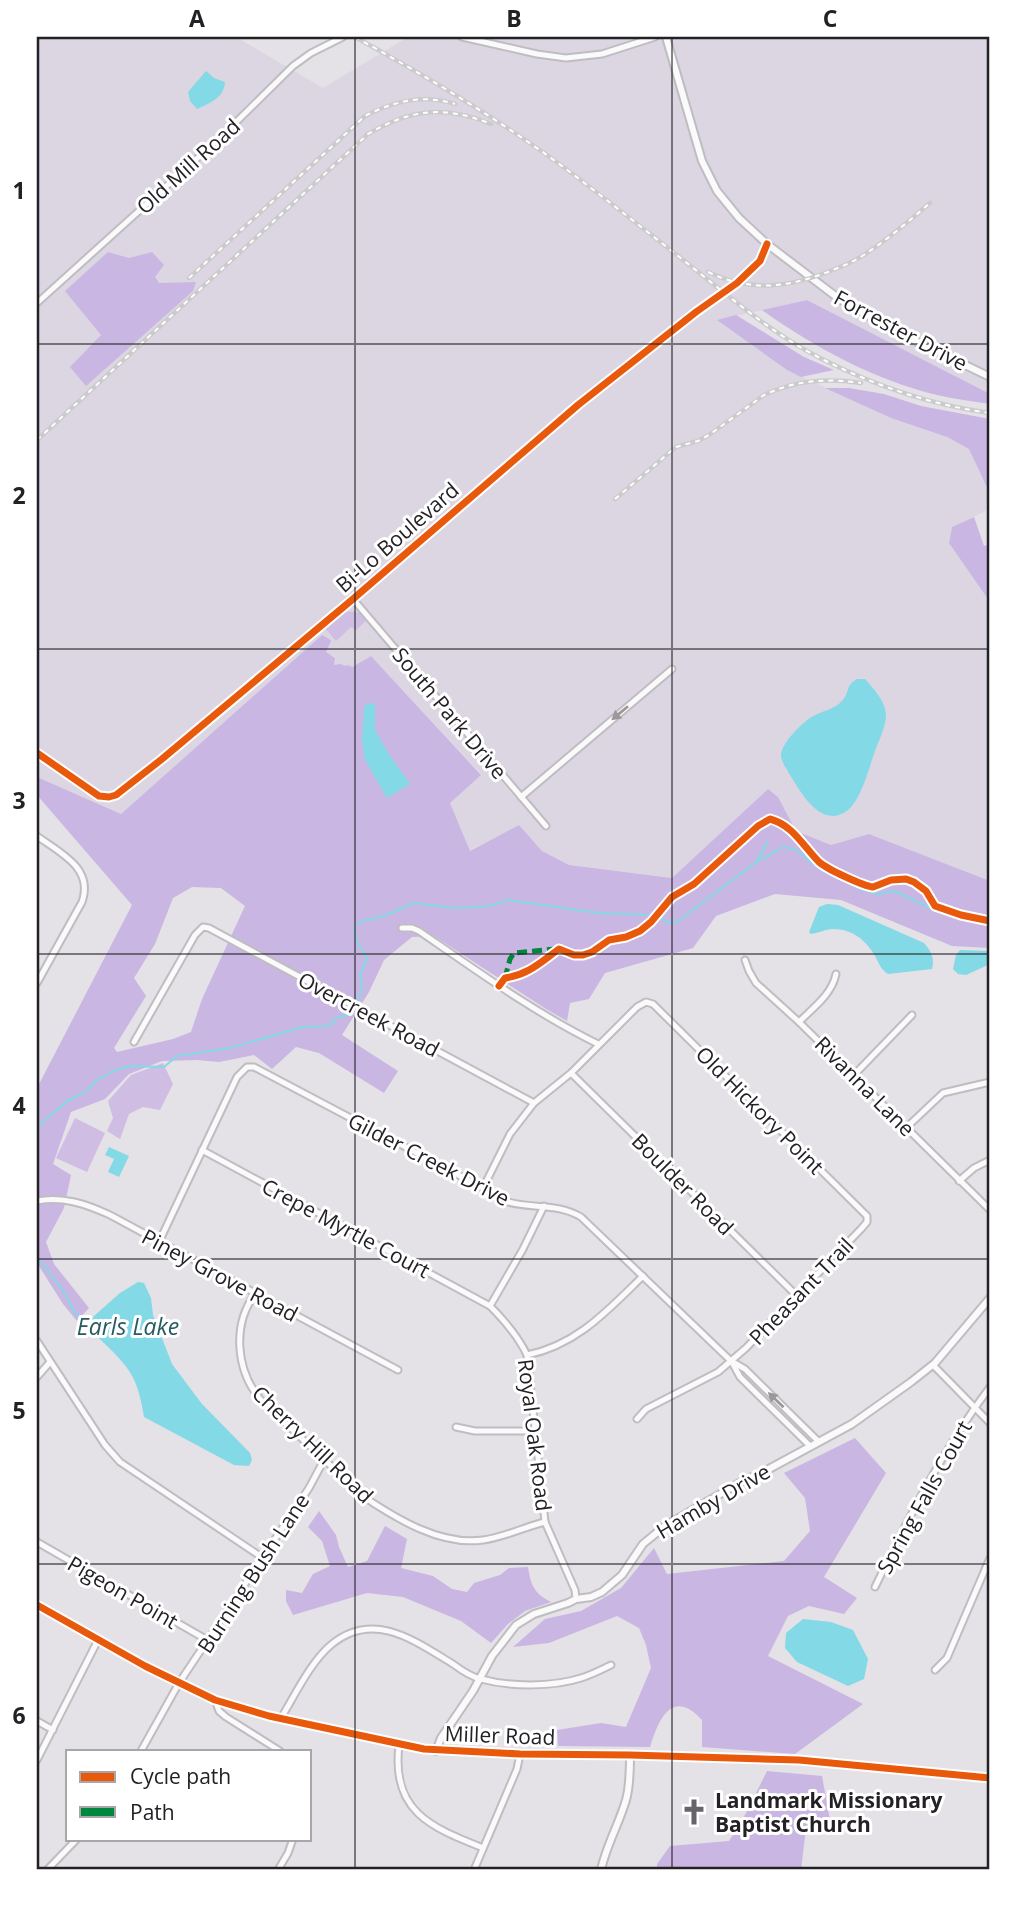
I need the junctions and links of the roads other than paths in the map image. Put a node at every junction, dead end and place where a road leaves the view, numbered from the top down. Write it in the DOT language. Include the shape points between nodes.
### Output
graph roads {
  1 [pos="343,37"];
  2 [pos="462,37"];
  3 [pos="655,37"];
  4 [pos="666,37"];
  5 [pos="767,244"];
  6 [pos="37,303"];
  7 [pos="990,377"];
  8 [pos="353,599"];
  9 [pos="672,668"];
  10 [pos="37,753"];
  11 [pos="521,797"];
  12 [pos="546,826"];
  13 [pos="37,836"];
  14 [pos="402,928"];
  15 [pos="746,960"];
  16 [pos="836,974"];
  17 [pos="37,983"];
  18 [pos="912,1015"];
  19 [pos="799,1022"];
  20 [pos="134,1042"];
  21 [pos="598,1044"];
  22 [pos="571,1073"];
  23 [pos="854,1075"];
  24 [pos="990,1082"];
  25 [pos="534,1103"];
  26 [pos="907,1127"];
  27 [pos="202,1150"];
  28 [pos="990,1160"];
  29 [pos="960,1181"];
  30 [pos="483,1188"];
  31 [pos="37,1201"];
  32 [pos="544,1206"];
  33 [pos="990,1210"];
  34 [pos="868,1220"];
  35 [pos="159,1241"];
  36 [pos="643,1276"];
  37 [pos="255,1294"];
  38 [pos="796,1295"];
  39 [pos="990,1298"];
  40 [pos="490,1306"];
  41 [pos="37,1341"];
  42 [pos="527,1355"];
  43 [pos="731,1361"];
  44 [pos="50,1362"];
  45 [pos="933,1365"];
  46 [pos="398,1370"];
  47 [pos="37,1377"];
  48 [pos="990,1387"];
  49 [pos="974,1408"];
  50 [pos="637,1419"];
  51 [pos="990,1423"];
  52 [pos="456,1427"];
  53 [pos="534,1431"];
  54 [pos="819,1442"];
  55 [pos="810,1446"];
  56 [pos="324,1460"];
  57 [pos="545,1522"];
  58 [pos="37,1542"];
  59 [pos="263,1558"];
  60 [pos="990,1558"];
  61 [pos="875,1587"];
  62 [pos="576,1599"];
  63 [pos="37,1605"];
  64 [pos="98,1640"];
  65 [pos="209,1641"];
  66 [pos="611,1665"];
  67 [pos="935,1670"];
  68 [pos="480,1679"];
  69 [pos="180,1683"];
  70 [pos="215,1700"];
  71 [pos="281,1718"];
  72 [pos="37,1721"];
  73 [pos="53,1730"];
  74 [pos="399,1745"];
  75 [pos="142,1750"];
  76 [pos="278,1750"];
  77 [pos="436,1751"];
  78 [pos="520,1754"];
  79 [pos="630,1755"];
  80 [pos="37,1760"];
  81 [pos="990,1778"];
  82 [pos="76,1840"];
  83 [pos="293,1840"];
  84 [pos="483,1848"];
  85 [pos="47,1870"];
  86 [pos="278,1870"];
  87 [pos="474,1870"];
  88 [pos="601,1870"];
  1 -- 6 [label="street, Old Mill Road" via="293,66"];
  2 -- 3 [label="street" via="566,58 602,54"];
  4 -- 5 [label="street, Forrester Drive" via="708,174 730,208"];
  5 -- 7 [label="street, Forrester Drive" via="859,311"];
  5 -- 8 [label="street, Bi-Lo Boulevard" via="760,261 744,278 581,402"];
  8 -- 10 [label="street, Bi-Lo Boulevard" via="116,795 99,796"];
  8 -- 11 [label="street, South Park Drive"];
  9 -- 11 [label="street, one-way"];
  11 -- 12 [label="street, South Park Drive"];
  13 -- 17 [label="street" via="75,863 86,889"];
  14 -- 21 [label="street" via="419,931 508,992"];
  15 -- 19 [label="street, Rivanna Lane" via="756,983"];
  16 -- 19 [label="street" via="826,996"];
  18 -- 23 [label="street"];
  19 -- 23 [label="street, Rivanna Lane"];
  20 -- 25 [label="street, Overcreek Road" via="203,927"];
  21 -- 22 [label="street"];
  21 -- 34 [label="street, Old Hickory Point" via="641,1004 650,1002"];
  22 -- 25 [label="street"];
  22 -- 38 [label="street, Boulder Road"];
  23 -- 26 [label="street, Rivanna Lane"];
  24 -- 26 [label="street" via="943,1093"];
  25 -- 30 [label="street" via="510,1134"];
  26 -- 29 [label="street, Rivanna Lane"];
  27 -- 30 [label="street, Gilder Creek Drive" via="237,1077 247,1067 254,1067"];
  27 -- 35 [label="street"];
  27 -- 40 [label="street, Crepe Myrtle Court"];
  28 -- 29 [label="street"];
  29 -- 33 [label="street, Rivanna Lane"];
  30 -- 32 [label="street, Gilder Creek Drive" via="507,1202"];
  31 -- 35 [label="street, Piney Grove Road" via="79,1202"];
  32 -- 36 [label="street, Gilder Creek Drive" via="581,1217"];
  32 -- 40 [label="street"];
  34 -- 38 [label="street, Pheasant Trail"];
  35 -- 37 [label="street, Piney Grove Road"];
  36 -- 42 [label="street" via="585,1330"];
  36 -- 43 [label="street, Gilder Creek Drive"];
  37 -- 46 [label="street, Piney Grove Road"];
  37 -- 56 [label="street, Cherry Hill Road" via="247,1304 241,1329 240,1354 246,1376 260,1399"];
  38 -- 43 [label="street, Pheasant Trail"];
  39 -- 45 [label="street, Hamby Drive"];
  40 -- 42 [label="street, Royal Oak Road"];
  41 -- 44 [label="street"];
  42 -- 53 [label="street, Royal Oak Road"];
  43 -- 50 [label="street, Pheasant Trail" via="718,1373 646,1409"];
  54 -- 43 [label="street, Gilder Creek Drive, one-way" via="745,1369"];
  43 -- 55 [label="street, Gilder Creek Drive" via="740,1377"];
  44 -- 47 [label="street"];
  44 -- 59 [label="street" via="120,1462"];
  45 -- 49 [label="street"];
  45 -- 54 [label="street, Hamby Drive"];
  48 -- 49 [label="street, Spring Falls Court"];
  49 -- 51 [label="street"];
  49 -- 61 [label="street, Spring Falls Court" via="910,1514"];
  52 -- 53 [label="street"];
  53 -- 57 [label="street, Royal Oak Road"];
  54 -- 55 [label="street, Hamby Drive"];
  55 -- 62 [label="street, Hamby Drive" via="665,1526 643,1544 612,1585 591,1597"];
  56 -- 57 [label="street, Cherry Hill Road" via="379,1507 444,1537 484,1540"];
  56 -- 59 [label="street, Burning Bush Lane"];
  57 -- 62 [label="street, Royal Oak Road"];
  58 -- 65 [label="street, Pigeon Point"];
  59 -- 65 [label="street, Burning Bush Lane"];
  60 -- 67 [label="street" via="947,1658"];
  62 -- 68 [label="street, Hamby Drive" via="516,1625"];
  63 -- 64 [label="street, Miller Road"];
  64 -- 69 [label="street, Miller Road"];
  64 -- 73 [label="street"];
  65 -- 69 [label="street, Burning Bush Lane"];
  66 -- 68 [label="street" via="556,1683"];
  68 -- 71 [label="street" via="403,1635 363,1630 325,1650"];
  68 -- 77 [label="street, Hamby Drive"];
  69 -- 70 [label="street, Miller Road"];
  69 -- 75 [label="street, Burning Bush Lane"];
  70 -- 71 [label="street, Miller Road"];
  70 -- 76 [label="street" via="226,1717"];
  71 -- 74 [label="street, Miller Road"];
  72 -- 73 [label="street"];
  73 -- 80 [label="street"];
  74 -- 77 [label="street, Miller Road"];
  74 -- 84 [label="street" via="399,1775 415,1811"];
  77 -- 78 [label="street, Miller Road"];
  78 -- 79 [label="street, Miller Road"];
  78 -- 84 [label="street"];
  79 -- 81 [label="street, Miller Road" via="799,1760"];
  79 -- 88 [label="street" via="626,1800"];
  82 -- 85 [label="street"];
  83 -- 86 [label="street"];
  84 -- 87 [label="street"];
}
